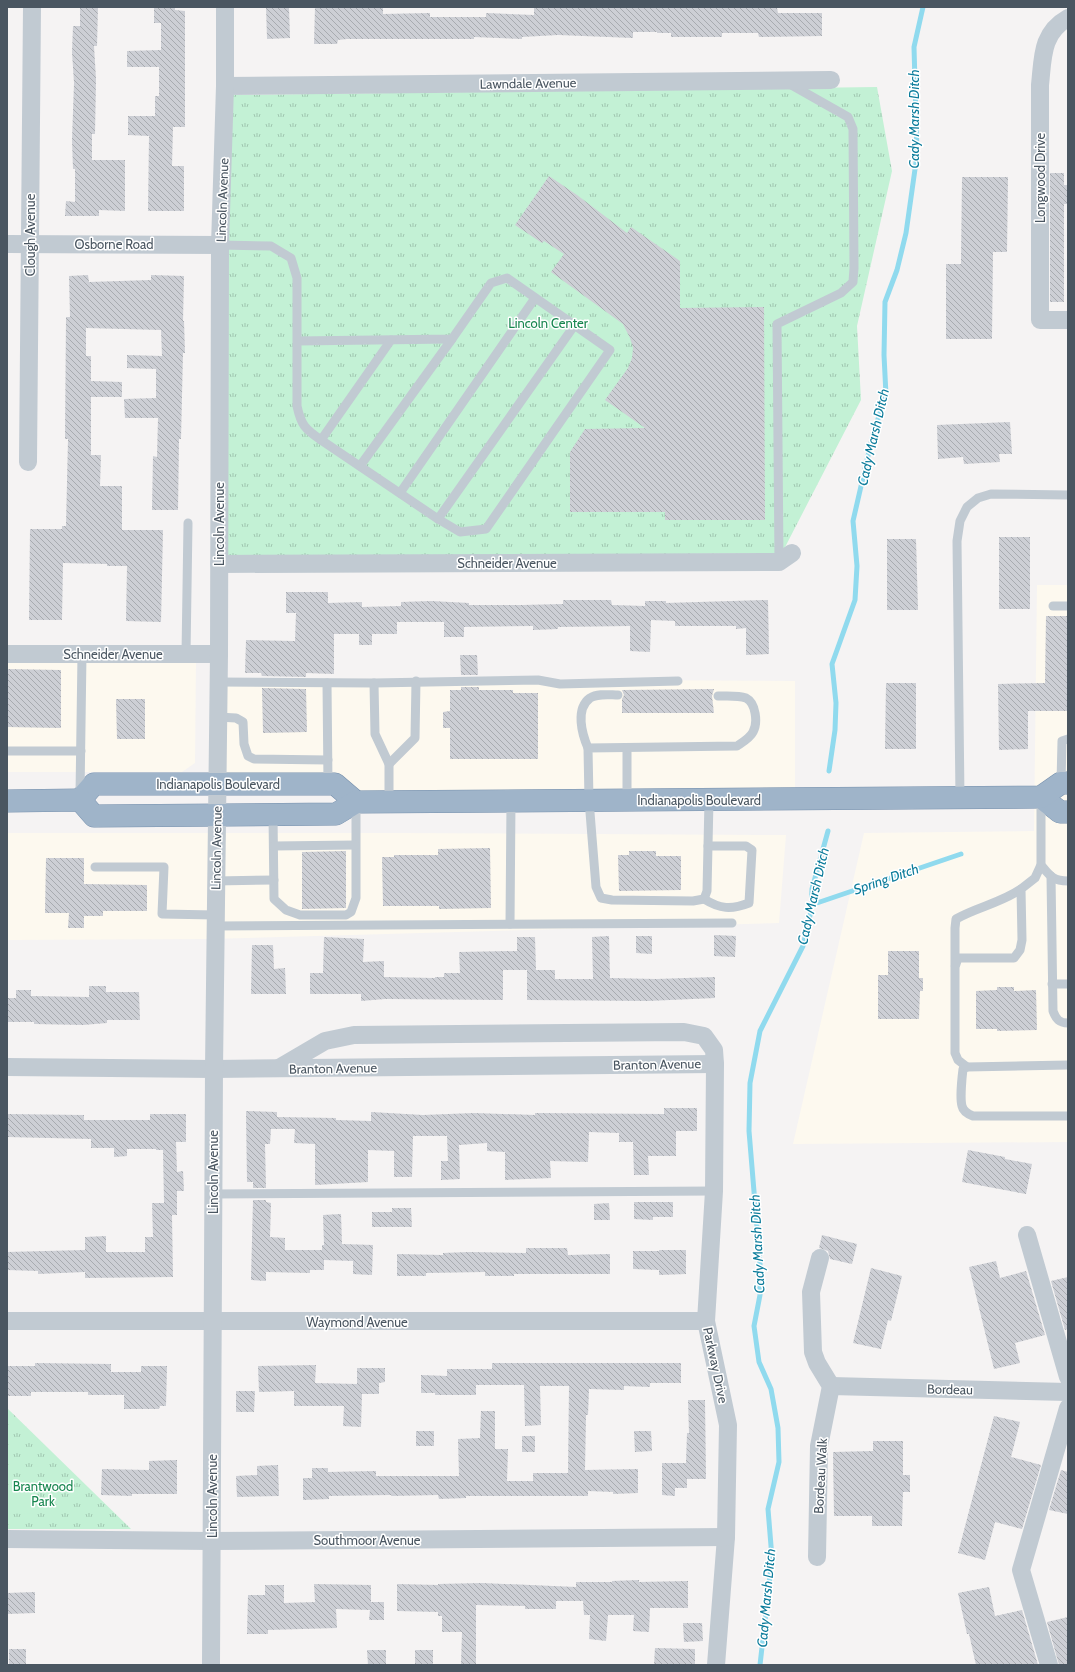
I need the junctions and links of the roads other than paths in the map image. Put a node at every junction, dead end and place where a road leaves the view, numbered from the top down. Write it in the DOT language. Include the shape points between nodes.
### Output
graph roads {
  1 [pos="32,7"];
  2 [pos="225,7"];
  3 [pos="1068,18"];
  4 [pos="783,80"];
  5 [pos="831,80"];
  6 [pos="226,86"];
  7 [pos="7,244"];
  8 [pos="30,244"];
  9 [pos="220,245"];
  10 [pos="535,298"];
  11 [pos="1068,320"];
  12 [pos="574,326"];
  13 [pos="452,339"];
  14 [pos="391,340"];
  15 [pos="297,341"];
  16 [pos="321,440"];
  17 [pos="28,462"];
  18 [pos="360,466"];
  19 [pos="400,493"];
  20 [pos="1068,494"];
  21 [pos="438,519"];
  22 [pos="188,523"];
  23 [pos="786,557"];
  24 [pos="219,564"];
  25 [pos="1053,606"];
  26 [pos="1068,606"];
  27 [pos="7,654"];
  28 [pos="82,654"];
  29 [pos="186,654"];
  30 [pos="219,654"];
  31 [pos="416,681"];
  32 [pos="678,681"];
  33 [pos="218,682"];
  34 [pos="327,683"];
  35 [pos="374,683"];
  36 [pos="618,695"];
  37 [pos="718,696"];
  38 [pos="218,717"];
  39 [pos="1068,739"];
  40 [pos="588,748"];
  41 [pos="626,748"];
  42 [pos="7,751"];
  43 [pos="81,751"];
  44 [pos="328,760"];
  45 [pos="389,764"];
  46 [pos="1064,783"];
  47 [pos="328,784"];
  48 [pos="217,785"];
  49 [pos="1041,797"];
  50 [pos="960,798"];
  51 [pos="80,800"];
  52 [pos="589,800"];
  53 [pos="627,800"];
  54 [pos="709,800"];
  55 [pos="7,801"];
  56 [pos="511,801"];
  57 [pos="356,802"];
  58 [pos="389,802"];
  59 [pos="1068,812"];
  60 [pos="216,815"];
  61 [pos="273,815"];
  62 [pos="355,845"];
  63 [pos="274,846"];
  64 [pos="708,846"];
  65 [pos="1041,865"];
  66 [pos="95,867"];
  67 [pos="1051,876"];
  68 [pos="274,880"];
  69 [pos="215,881"];
  70 [pos="1068,881"];
  71 [pos="1021,889"];
  72 [pos="704,899"];
  73 [pos="215,920"];
  74 [pos="732,923"];
  75 [pos="510,924"];
  76 [pos="955,967"];
  77 [pos="1052,984"];
  78 [pos="1068,984"];
  79 [pos="1068,1023"];
  80 [pos="715,1064"];
  81 [pos="1068,1065"];
  82 [pos="7,1067"];
  83 [pos="966,1067"];
  84 [pos="279,1068"];
  85 [pos="214,1069"];
  86 [pos="1068,1116"];
  87 [pos="714,1190"];
  88 [pos="213,1194"];
  89 [pos="1027,1235"];
  90 [pos="820,1258"];
  91 [pos="7,1321"];
  92 [pos="706,1321"];
  93 [pos="213,1322"];
  94 [pos="1068,1377"];
  95 [pos="831,1386"];
  96 [pos="1068,1392"];
  97 [pos="1068,1408"];
  98 [pos="726,1537"];
  99 [pos="7,1539"];
  100 [pos="212,1541"];
  101 [pos="817,1557"];
  102 [pos="211,1665"];
  103 [pos="716,1665"];
  104 [pos="1049,1665"];
  1 -- 8 [label="street, Clough Avenue"];
  2 -- 6 [label="street, Lincoln Avenue"];
  3 -- 11 [label="street, Longwood Drive" via="1059,23 1048,36 1040,85 1040,320"];
  4 -- 5 [label="street, Lawndale Avenue"];
  4 -- 6 [label="street, Lawndale Avenue"];
  4 -- 23 [label="lane" via="848,118 853,129 854,268 853,282 841,293 777,324"];
  6 -- 9 [label="street, Lincoln Avenue"];
  7 -- 8 [label="street, Osborne Road"];
  8 -- 9 [label="street, Osborne Road"];
  8 -- 17 [label="street, Clough Avenue"];
  9 -- 15 [label="lane" via="271,246 291,258 297,278"];
  9 -- 24 [label="street, Lincoln Avenue"];
  10 -- 12 [label="lane"];
  10 -- 13 [label="lane" via="506,278 491,283"];
  10 -- 19 [label="lane"];
  12 -- 21 [label="lane"];
  12 -- 21 [label="lane" via="610,350 486,529 460,532"];
  13 -- 14 [label="lane"];
  13 -- 18 [label="lane"];
  14 -- 15 [label="lane"];
  14 -- 16 [label="lane"];
  15 -- 16 [label="lane" via="297,406 301,422"];
  16 -- 18 [label="lane"];
  18 -- 19 [label="lane"];
  19 -- 21 [label="lane"];
  20 -- 50 [label="lane" via="991,494 978,498 967,506 960,521 957,541"];
  22 -- 29 [label="lane"];
  23 -- 24 [label="street, Schneider Avenue"];
  24 -- 30 [label="street, Lincoln Avenue"];
  25 -- 26 [label="lane"];
  27 -- 28 [label="street, Schneider Avenue"];
  28 -- 29 [label="street, Schneider Avenue"];
  28 -- 43 [label="lane"];
  29 -- 30 [label="street, Schneider Avenue"];
  30 -- 33 [label="street, Lincoln Avenue"];
  31 -- 32 [label="lane" via="538,680 560,684"];
  31 -- 35 [label="lane"];
  31 -- 45 [label="lane" via="415,738"];
  33 -- 34 [label="lane"];
  33 -- 38 [label="street, Lincoln Avenue"];
  34 -- 35 [label="lane"];
  34 -- 44 [label="lane"];
  35 -- 45 [label="lane" via="375,734"];
  36 -- 40 [label="lane" via="591,698 584,706 581,722"];
  37 -- 41 [label="lane" via="745,698 752,702 756,709 754,731 736,746"];
  38 -- 44 [label="lane" via="236,718 243,722 244,744 248,756 254,759"];
  38 -- 48 [label="street, Lincoln Avenue"];
  39 -- 46 [label="lane" via="1062,741"];
  40 -- 41 [label="lane"];
  40 -- 52 [label="lane"];
  41 -- 53 [label="lane"];
  42 -- 43 [label="lane"];
  43 -- 51 [label="lane"];
  44 -- 47 [label="lane"];
  45 -- 58 [label="lane"];
  46 -- 49 [label="highway"];
  47 -- 48 [label="highway, Indianapolis Boulevard"];
  47 -- 57 [label="highway, Indianapolis Boulevard" via="335,784"];
  48 -- 51 [label="highway, Indianapolis Boulevard" via="94,784"];
  48 -- 60 [label="street, Lincoln Avenue"];
  49 -- 50 [label="highway, Indianapolis Boulevard"];
  49 -- 59 [label="highway" via="1060,812"];
  49 -- 65 [label="lane"];
  50 -- 54 [label="highway, Indianapolis Boulevard"];
  51 -- 55 [label="highway"];
  51 -- 60 [label="highway" via="94,816"];
  52 -- 53 [label="highway, Indianapolis Boulevard"];
  52 -- 56 [label="highway, Indianapolis Boulevard"];
  52 -- 72 [label="lane" via="596,887 601,898 693,901"];
  53 -- 54 [label="highway, Indianapolis Boulevard"];
  54 -- 64 [label="lane"];
  56 -- 58 [label="highway, Indianapolis Boulevard"];
  56 -- 75 [label="lane"];
  57 -- 58 [label="highway, Indianapolis Boulevard"];
  57 -- 61 [label="highway" via="336,814"];
  57 -- 62 [label="lane"];
  60 -- 61 [label="highway"];
  60 -- 69 [label="street, Lincoln Avenue"];
  61 -- 63 [label="lane"];
  62 -- 63 [label="lane"];
  62 -- 68 [label="lane" via="356,898 351,912 346,915 300,915 286,910 274,899"];
  63 -- 68 [label="lane"];
  64 -- 72 [label="lane" via="707,891"];
  64 -- 72 [label="lane" via="746,846 752,850 749,902 736,908 716,906"];
  65 -- 67 [label="lane"];
  65 -- 71 [label="lane" via="1035,878"];
  66 -- 73 [label="lane" via="164,867 162,914"];
  67 -- 70 [label="lane" via="1058,881"];
  67 -- 77 [label="lane"];
  68 -- 69 [label="lane"];
  69 -- 73 [label="street, Lincoln Avenue"];
  71 -- 76 [label="lane" via="1009,898 956,919"];
  71 -- 76 [label="lane" via="1022,940 1020,950 1014,958 958,958"];
  73 -- 75 [label="lane"];
  73 -- 85 [label="street, Lincoln Avenue"];
  74 -- 75 [label="lane"];
  76 -- 83 [label="lane" via="955,1053"];
  77 -- 78 [label="lane"];
  77 -- 79 [label="lane" via="1053,1011 1057,1019"];
  80 -- 84 [label="street, Branton Avenue"];
  80 -- 84 [label="street, Branton Avenue" via="714,1050 704,1036 684,1032 354,1035 325,1041"];
  80 -- 87 [label="street, Parkway Drive"];
  81 -- 83 [label="lane"];
  82 -- 85 [label="street, Branton Avenue"];
  83 -- 86 [label="lane" via="962,1075 962,1106 967,1114"];
  84 -- 85 [label="street, Branton Avenue"];
  85 -- 88 [label="street, Lincoln Avenue"];
  87 -- 88 [label="lane"];
  87 -- 92 [label="street, Parkway Drive"];
  88 -- 93 [label="street, Lincoln Avenue"];
  89 -- 94 [label="street"];
  90 -- 95 [label="street" via="811,1292 812,1346 817,1363"];
  91 -- 93 [label="street, Waymond Avenue"];
  92 -- 93 [label="street, Waymond Avenue"];
  92 -- 98 [label="street, Parkway Drive" via="728,1425"];
  93 -- 100 [label="street, Lincoln Avenue"];
  95 -- 96 [label="street, Bordeau"];
  95 -- 101 [label="street, Bordeau Walk" via="819,1446"];
  97 -- 104 [label="street" via="1021,1570"];
  98 -- 100 [label="street, Southmoor Avenue"];
  98 -- 103 [label="street, Parkway Drive"];
  99 -- 100 [label="street, Southmoor Avenue"];
  100 -- 102 [label="street, Lincoln Avenue"];
}
